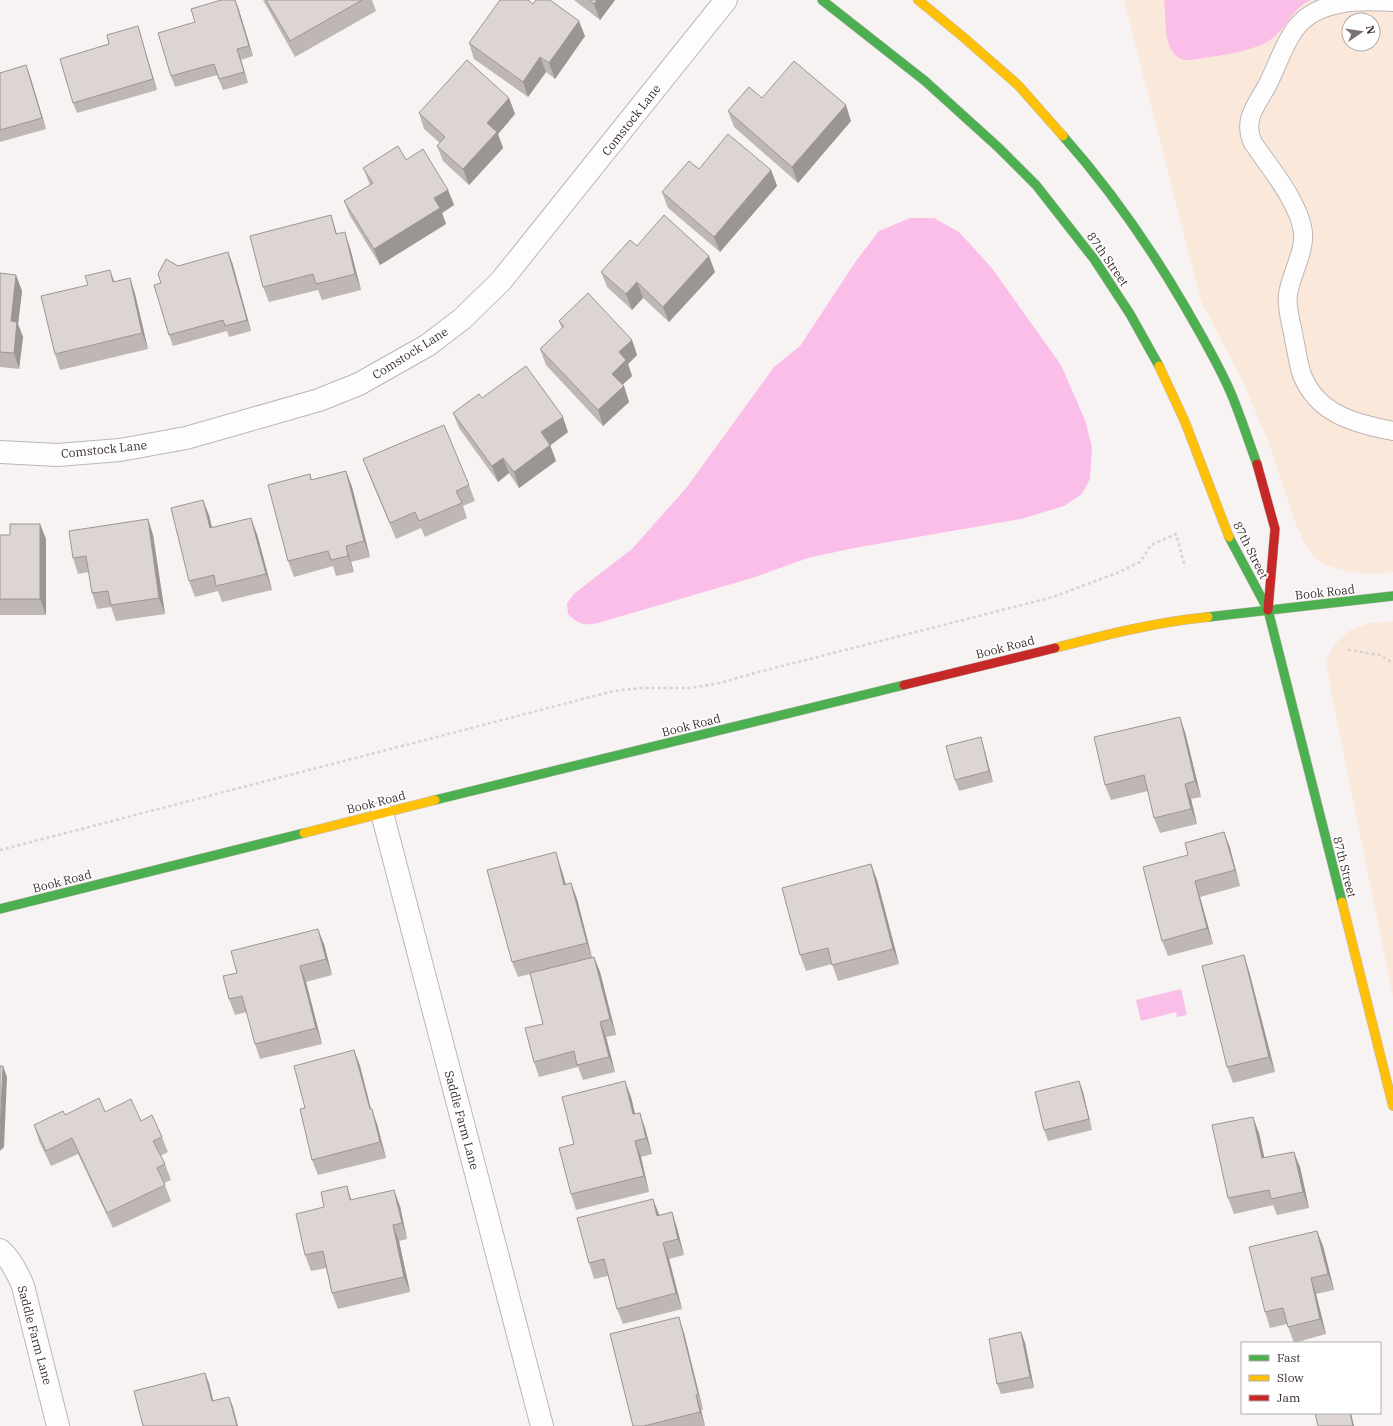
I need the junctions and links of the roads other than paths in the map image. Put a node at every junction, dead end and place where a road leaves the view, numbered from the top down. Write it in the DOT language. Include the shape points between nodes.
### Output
graph roads {
  1 [pos="726,0"];
  2 [pos="822,0"];
  3 [pos="918,0"];
  4 [pos="1393,2"];
  5 [pos="1393,431"];
  6 [pos="0,452"];
  7 [pos="1393,596"];
  8 [pos="1268,610"];
  9 [pos="382,813"];
  10 [pos="0,909"];
  11 [pos="1393,1106"];
  12 [pos="0,1250"];
  13 [pos="58,1426"];
  14 [pos="542,1426"];
  1 -- 6 [label="street, Comstock Lane" via="502,281 462,319 428,345 353,387 319,400 186,438 120,450 58,455"];
  2 -- 8 [label="street, 87th Street" via="925,81 998,148 1036,185 1094,258 1130,314 1164,375 1207,476 1227,532"];
  3 -- 8 [label="street, 87th Street" via="1018,86 1080,155 1128,217 1200,332 1230,391 1261,474 1275,529"];
  4 -- 5 [label="lane" via="1347,0 1331,3 1305,17 1295,28 1279,57 1248,125 1253,143 1291,200 1301,224 1303,235 1300,255 1287,297 1302,373 1308,387 1328,409 1340,416 1363,425"];
  7 -- 8 [label="street, Book Road"];
  8 -- 9 [label="street, Book Road" via="1186,619 1111,634"];
  8 -- 11 [label="street, 87th Street"];
  9 -- 10 [label="street, Book Road"];
  9 -- 14 [label="street, Saddle Farm Lane"];
  12 -- 13 [label="street, Saddle Farm Lane" via="19,1276 23,1286"];
}
